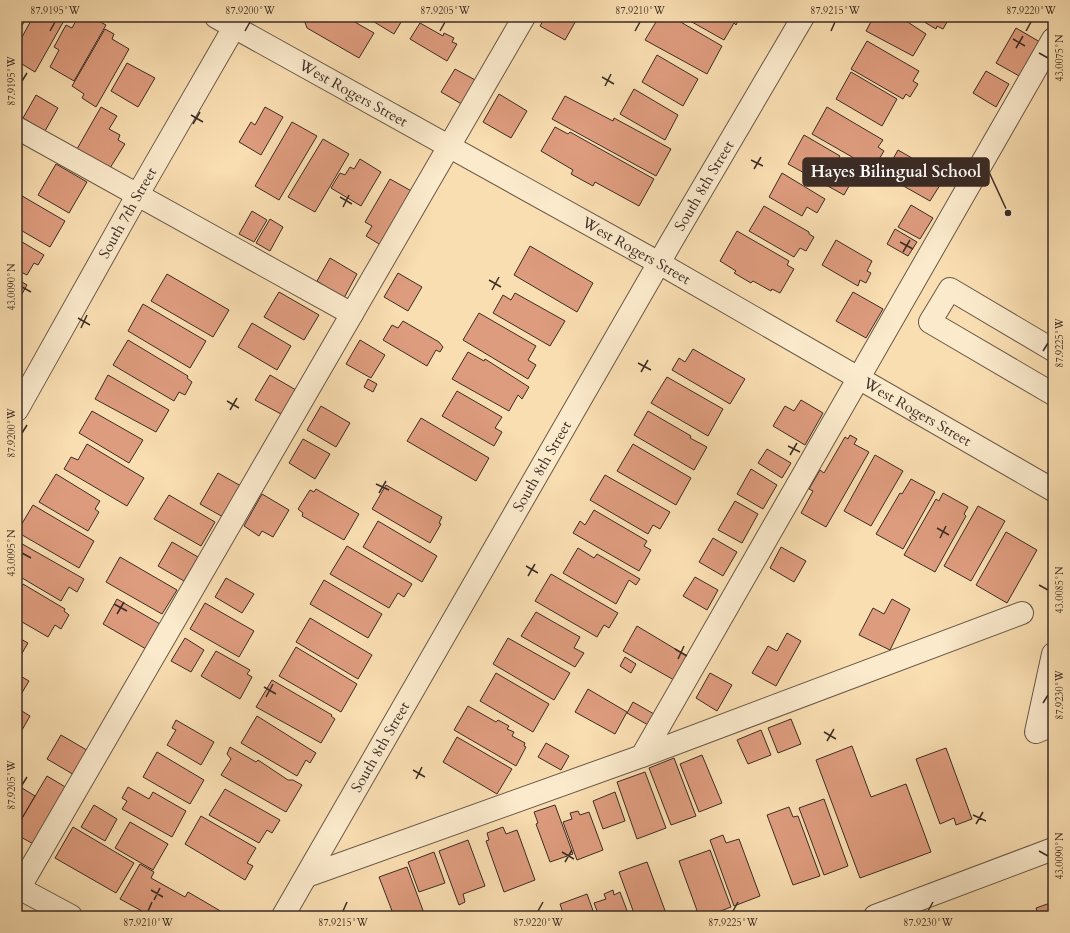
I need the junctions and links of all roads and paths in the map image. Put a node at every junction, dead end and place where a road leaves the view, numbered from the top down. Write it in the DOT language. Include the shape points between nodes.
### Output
graph roads {
  1 [pos="524,17"];
  2 [pos="803,17"];
  3 [pos="230,20"];
  4 [pos="1053,38"];
  5 [pos="17,128"];
  6 [pos="449,146"];
  7 [pos="138,194"];
  8 [pos="659,263"];
  9 [pos="352,314"];
  10 [pos="1053,350"];
  11 [pos="859,377"];
  12 [pos="1053,394"];
  13 [pos="17,410"];
  14 [pos="1053,490"];
  15 [pos="1022,613"];
  16 [pos="1053,654"];
  17 [pos="1053,725"];
  18 [pos="642,756"];
  19 [pos="1053,849"];
  20 [pos="307,876"];
  21 [pos="18,889"];
  22 [pos="71,916"];
  23 [pos="283,916"];
  24 [pos="875,916"];
  1 -- 6 [label="street"];
  2 -- 8 [label="street, South 8th Street"];
  3 -- 6 [label="street, West Rogers Street"];
  3 -- 7 [label="street, South 7th Street"];
  4 -- 11 [label="street"];
  5 -- 7 [label="street"];
  6 -- 8 [label="street, West Rogers Street"];
  6 -- 9 [label="street"];
  7 -- 9 [label="street"];
  7 -- 13 [label="street, South 7th Street"];
  8 -- 11 [label="street, West Rogers Street"];
  8 -- 20 [label="street, South 8th Street"];
  9 -- 21 [label="street"];
  10 -- 12 [label="street" via="950,289 930,322"];
  11 -- 14 [label="street, West Rogers Street"];
  11 -- 18 [label="street"];
  15 -- 18 [label="street"];
  16 -- 17 [label="street" via="1036,732"];
  18 -- 20 [label="street"];
  19 -- 24 [label="street"];
  20 -- 23 [label="street, South 8th Street"];
  21 -- 22 [label="street"];
}
